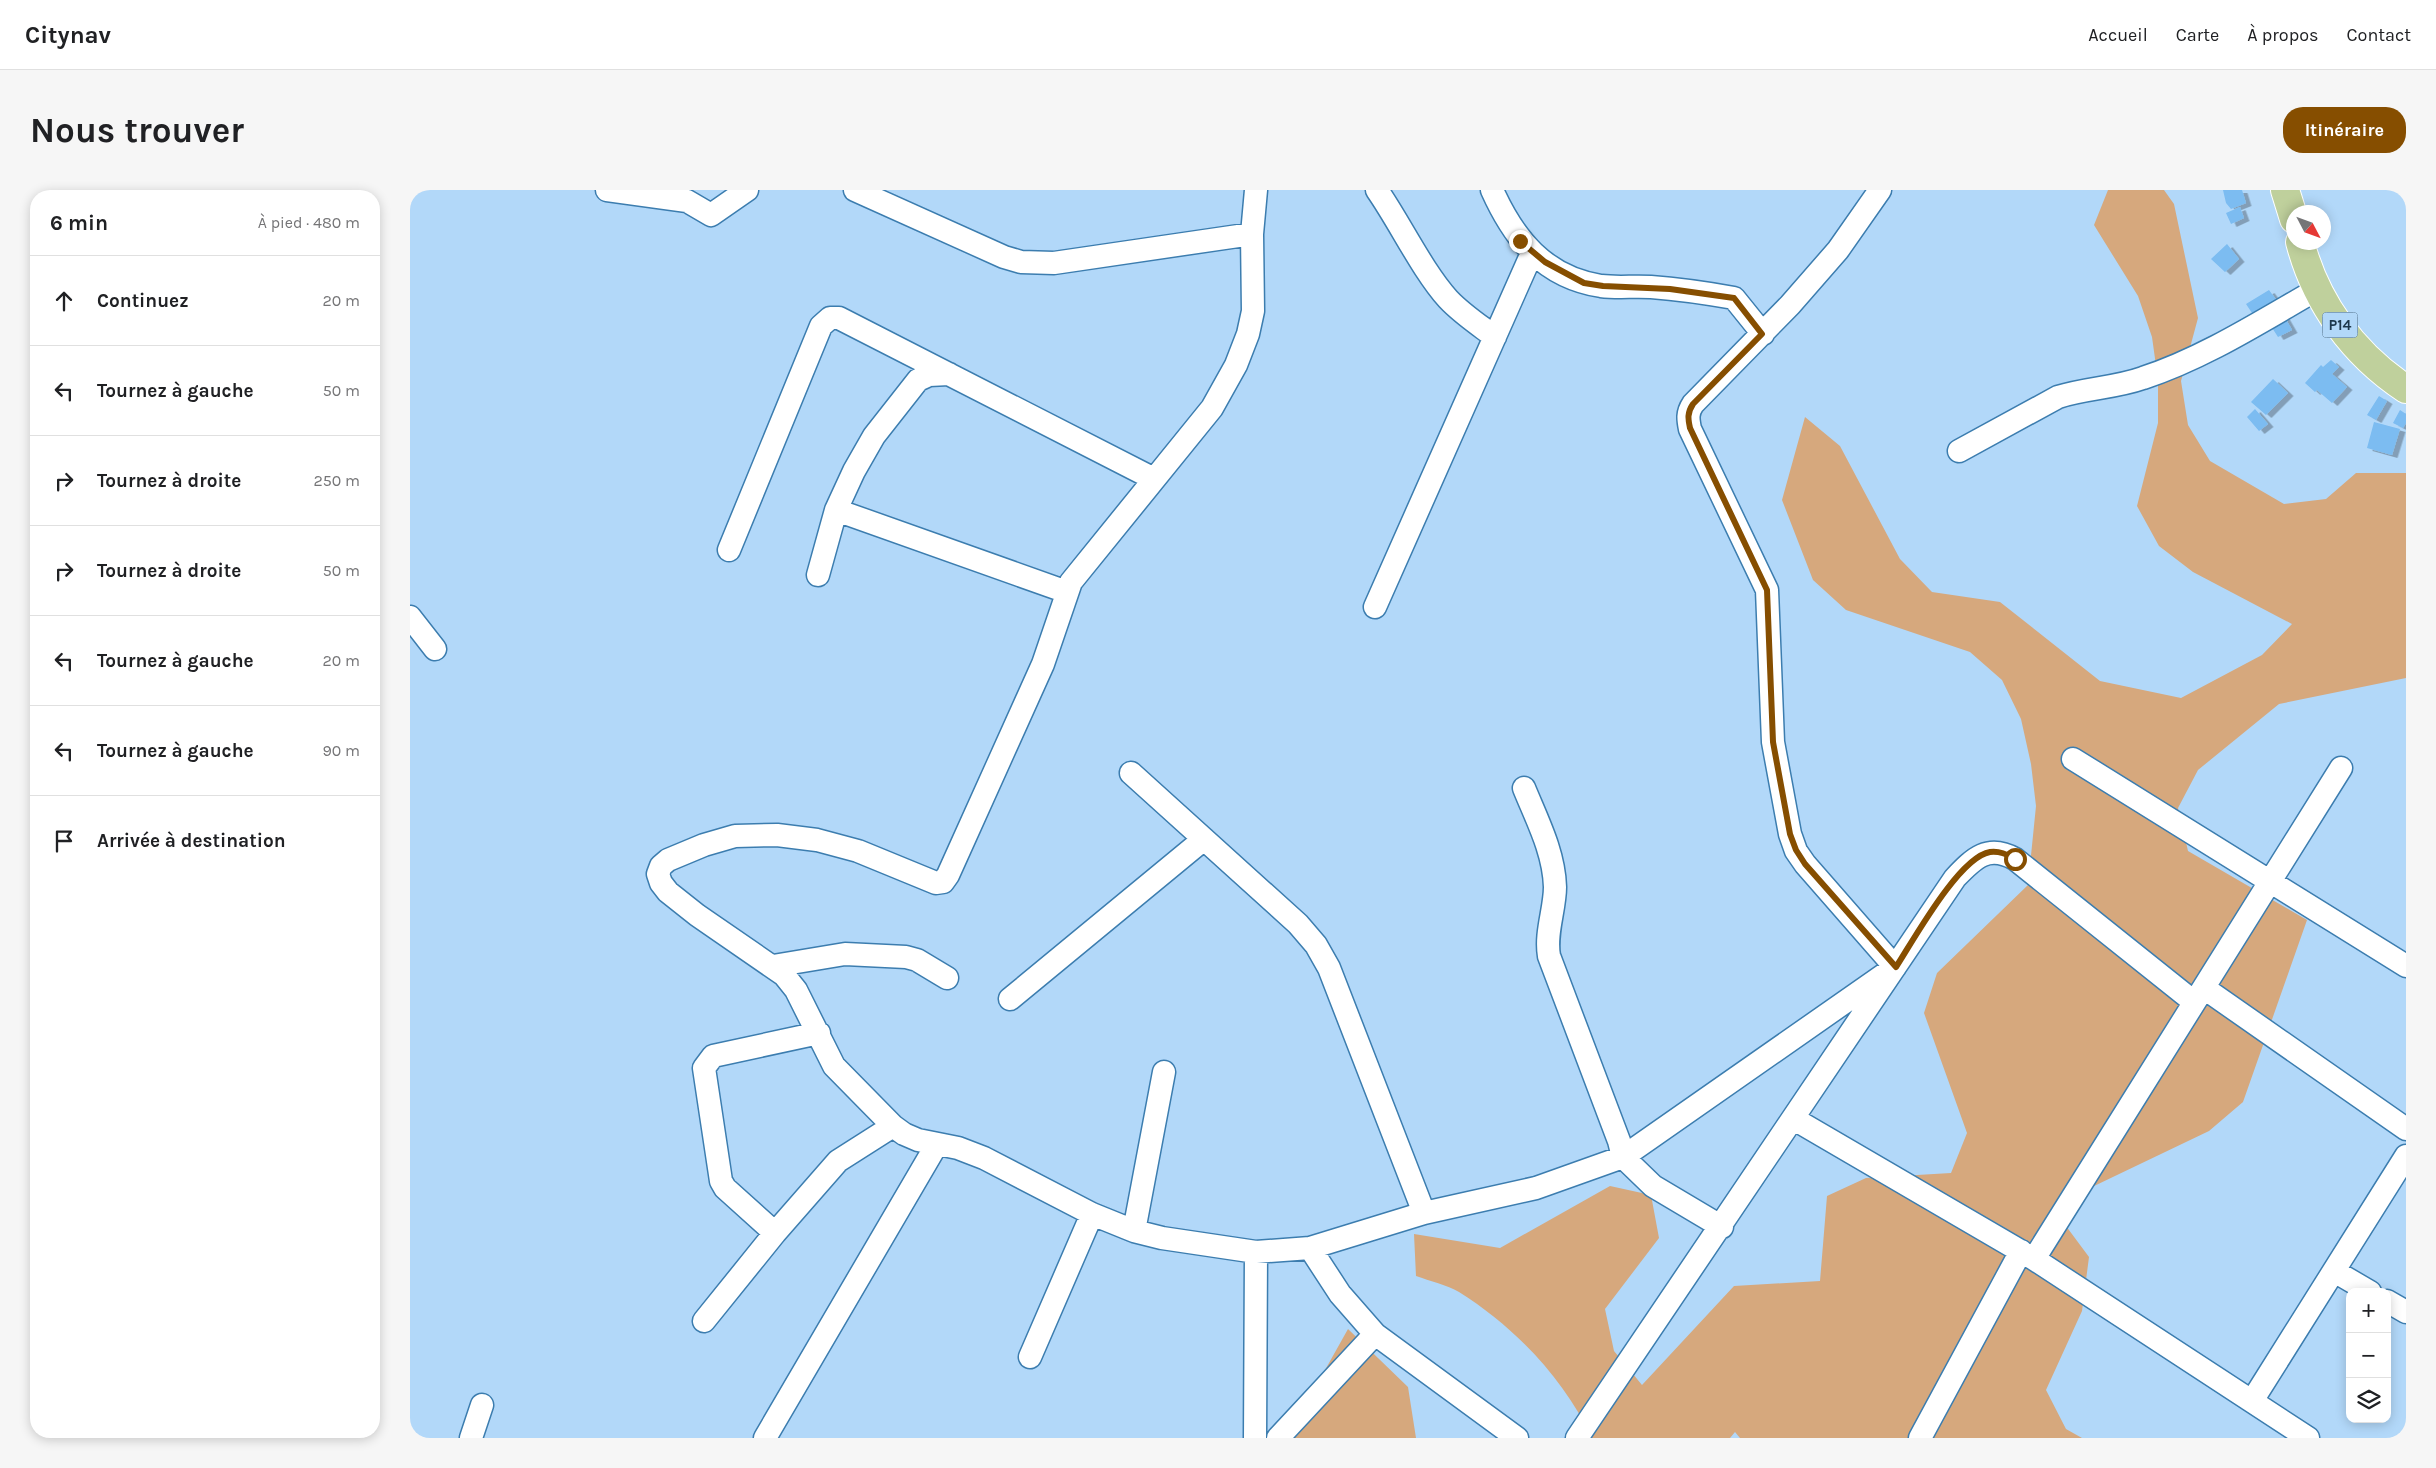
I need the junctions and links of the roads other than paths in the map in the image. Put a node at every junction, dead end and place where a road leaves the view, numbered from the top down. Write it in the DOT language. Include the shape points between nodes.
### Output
graph roads {
  1 [pos="607,190"];
  2 [pos="748,190"];
  3 [pos="855,190"];
  4 [pos="1256,190"];
  5 [pos="1377,190"];
  6 [pos="1492,190"];
  7 [pos="1880,190"];
  8 [pos="2286,190"];
  9 [pos="2290,205"];
  10 [pos="1252,234"];
  11 [pos="2303,250"];
  12 [pos="1532,253"];
  13 [pos="2316,290"];
  14 [pos="1762,334"];
  15 [pos="1495,337"];
  16 [pos="950,374"];
  17 [pos="2406,389"];
  18 [pos="1959,450"];
  19 [pos="1154,479"];
  20 [pos="836,510"];
  21 [pos="729,550"];
  22 [pos="818,575"];
  23 [pos="1067,592"];
  24 [pos="1375,607"];
  25 [pos="410,617"];
  26 [pos="435,649"];
  27 [pos="2073,759"];
  28 [pos="2342,768"];
  29 [pos="1131,773"];
  30 [pos="1524,788"];
  31 [pos="1204,839"];
  32 [pos="2271,881"];
  33 [pos="773,966"];
  34 [pos="2406,966"];
  35 [pos="1896,967"];
  36 [pos="947,978"];
  37 [pos="2199,995"];
  38 [pos="1010,999"];
  39 [pos="819,1033"];
  40 [pos="1164,1072"];
  41 [pos="1794,1119"];
  42 [pos="893,1126"];
  43 [pos="2406,1128"];
  44 [pos="937,1144"];
  45 [pos="2406,1156"];
  46 [pos="1623,1157"];
  47 [pos="1424,1212"];
  48 [pos="1092,1214"];
  49 [pos="1722,1227"];
  50 [pos="1134,1230"];
  51 [pos="775,1233"];
  52 [pos="1310,1248"];
  53 [pos="1256,1252"];
  54 [pos="2027,1255"];
  55 [pos="2334,1271"];
  56 [pos="2363,1288"];
  57 [pos="2391,1303"];
  58 [pos="2406,1312"];
  59 [pos="704,1321"];
  60 [pos="1375,1334"];
  61 [pos="1030,1357"];
  62 [pos="2252,1401"];
  63 [pos="482,1405"];
  64 [pos="471,1438"];
  65 [pos="765,1438"];
  66 [pos="1255,1438"];
  67 [pos="1278,1438"];
  68 [pos="1517,1438"];
  69 [pos="1577,1438"];
  70 [pos="1920,1438"];
  71 [pos="2308,1438"];
  1 -- 2 [label="street" via="688,201 711,215"];
  3 -- 10 [label="street" via="1020,262 1054,263"];
  4 -- 10 [label="street"];
  5 -- 15 [label="street" via="1448,299"];
  6 -- 12 [label="street" via="1513,231"];
  7 -- 14 [label="street" via="1838,250"];
  8 -- 9 [label="main road"];
  10 -- 19 [label="street" via="1253,311 1236,365 1212,408"];
  11 -- 13 [label="main road, P14"];
  12 -- 14 [label="street" via="1584,283 1670,289 1734,298"];
  12 -- 15 [label="street"];
  13 -- 17 [label="main road, P14" via="2352,342"];
  13 -- 18 [label="street" via="2225,342 2188,359 2117,386 2058,397"];
  14 -- 35 [label="street" via="1693,404 1688,412 1690,428 1767,590 1773,742 1790,834 1796,850"];
  15 -- 24 [label="street"];
  16 -- 19 [label="street"];
  16 -- 20 [label="street" via="922,376 918,380 874,436"];
  16 -- 21 [label="street" via="840,318 830,318 821,326"];
  19 -- 23 [label="street" via="1076,574"];
  20 -- 22 [label="street"];
  20 -- 23 [label="street"];
  23 -- 33 [label="street" via="1042,664 943,882 936,884 858,851 817,840 777,835 736,836 704,845 661,866 658,874 668,892"];
  25 -- 26 [label="street"];
  27 -- 32 [label="street"];
  28 -- 32 [label="street"];
  29 -- 31 [label="street"];
  30 -- 46 [label="street" via="1553,865 1555,888 1548,944 1550,956"];
  31 -- 38 [label="street"];
  31 -- 47 [label="street" via="1298,924 1316,945 1329,968"];
  32 -- 34 [label="street"];
  32 -- 37 [label="street"];
  33 -- 36 [label="street" via="845,954 906,957 922,962"];
  33 -- 39 [label="street" via="796,990"];
  35 -- 37 [label="street" via="1955,878 1970,862 1988,852 2002,852"];
  35 -- 41 [label="street"];
  35 -- 46 [label="street"];
  37 -- 43 [label="street"];
  37 -- 54 [label="street"];
  39 -- 42 [label="street" via="834,1066"];
  39 -- 51 [label="street" via="713,1056 704,1068 721,1181"];
  40 -- 50 [label="street"];
  41 -- 49 [label="street"];
  41 -- 54 [label="street"];
  42 -- 44 [label="street" via="918,1140"];
  42 -- 51 [label="street" via="838,1162"];
  44 -- 48 [label="street" via="984,1158"];
  44 -- 65 [label="street"];
  45 -- 55 [label="street"];
  46 -- 47 [label="street" via="1536,1188"];
  46 -- 49 [label="street" via="1653,1186"];
  47 -- 52 [label="street"];
  48 -- 50 [label="street"];
  48 -- 61 [label="street"];
  49 -- 69 [label="street"];
  50 -- 53 [label="street" via="1172,1240"];
  51 -- 59 [label="street"];
  52 -- 53 [label="street"];
  52 -- 60 [label="street" via="1340,1294"];
  53 -- 66 [label="street"];
  54 -- 62 [label="street"];
  54 -- 70 [label="street"];
  55 -- 56 [label="street"];
  55 -- 62 [label="street"];
  57 -- 58 [label="street"];
  60 -- 67 [label="street"];
  60 -- 68 [label="street"];
  62 -- 71 [label="street"];
  63 -- 64 [label="street"];
}
